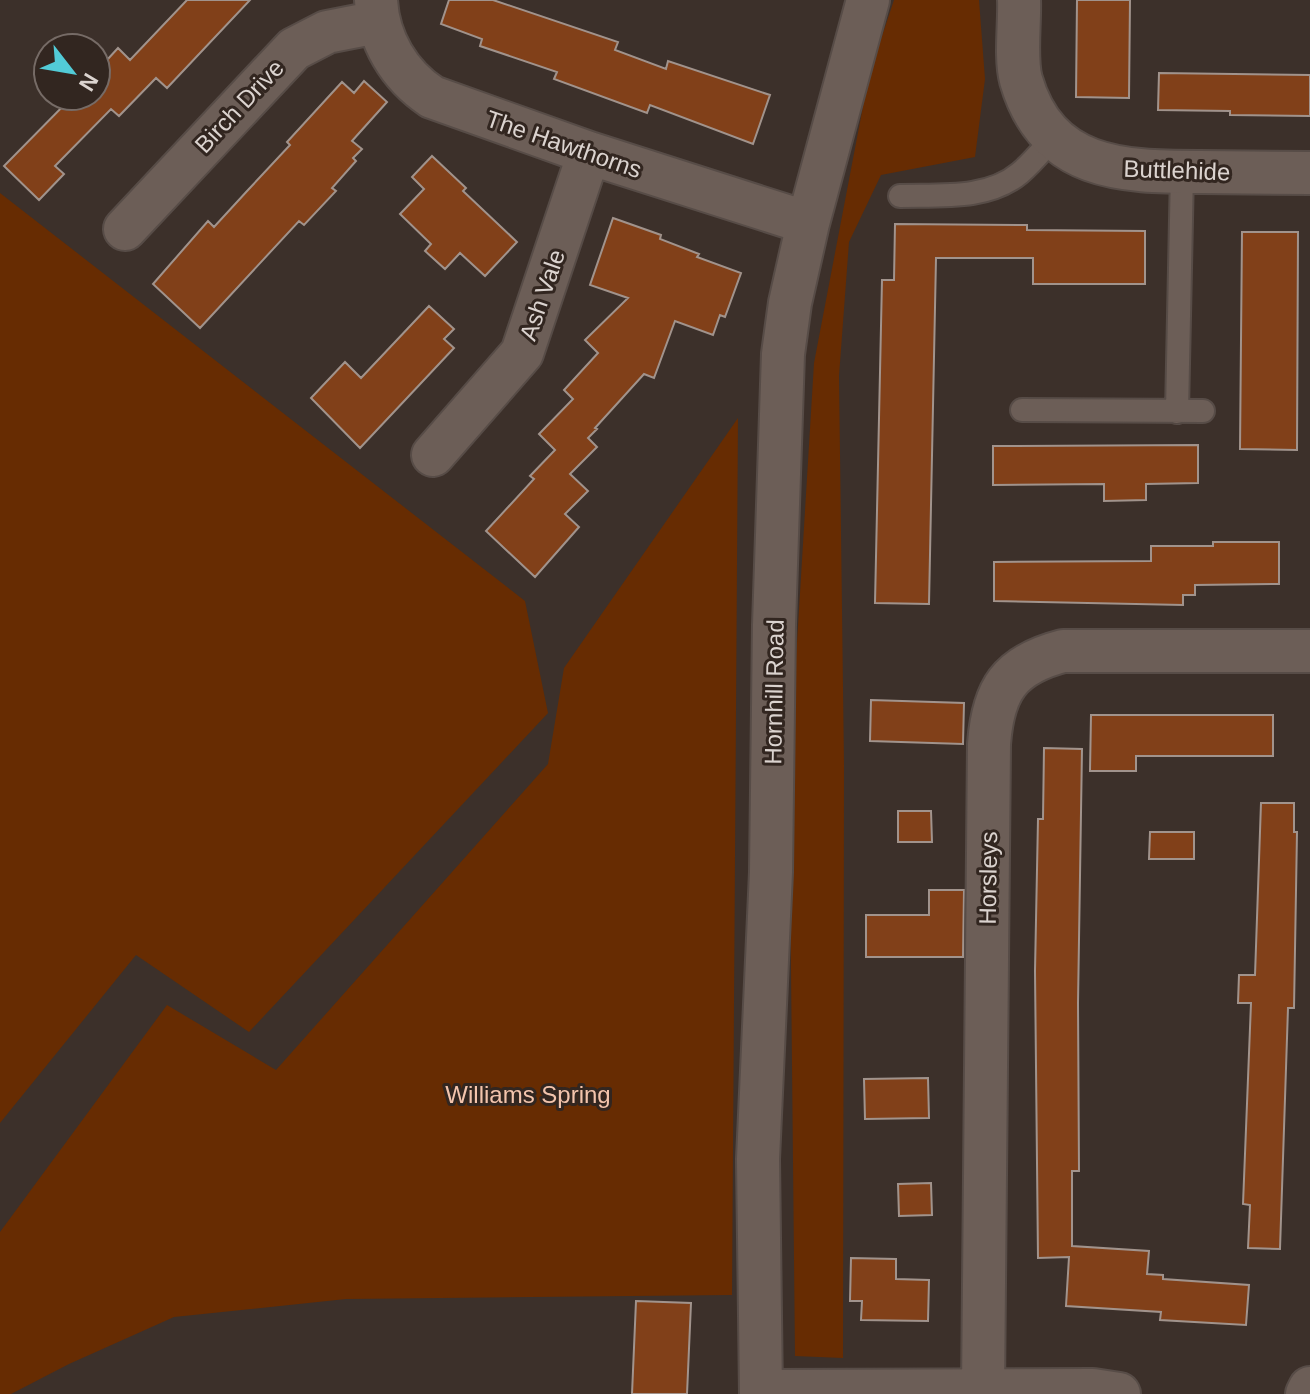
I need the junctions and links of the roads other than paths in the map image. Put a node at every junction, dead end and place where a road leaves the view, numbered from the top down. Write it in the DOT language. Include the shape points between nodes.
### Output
graph roads {
  1 [pos="868,0"];
  2 [pos="1019,0"];
  3 [pos="377,11"];
  4 [pos="1055,136"];
  5 [pos="589,153"];
  6 [pos="1182,172"];
  7 [pos="1310,173"];
  8 [pos="900,196"];
  9 [pos="808,223"];
  10 [pos="125,229"];
  11 [pos="1022,410"];
  12 [pos="1203,411"];
  13 [pos="1177,412"];
  14 [pos="433,455"];
  15 [pos="1310,651"];
  16 [pos="1310,1388"];
  17 [pos="983,1391"];
  18 [pos="761,1392"];
  19 [pos="1119,1394"];
  20 [pos="1307,1394"];
  1 -- 9 [label="street, Hornhill Road"];
  2 -- 4 [label="street, Buttlehide" via="1020,76 1029,102"];
  3 -- 5 [label="street, The Hawthorns" via="395,61 432,97"];
  3 -- 10 [label="street, Birch Drive" via="294,49"];
  4 -- 6 [label="street, Buttlehide" via="1084,158 1112,168"];
  4 -- 8 [label="lane" via="1019,174 991,190"];
  5 -- 9 [label="street, The Hawthorns"];
  5 -- 14 [label="street, Ash Vale" via="522,353"];
  6 -- 7 [label="street, Buttlehide"];
  6 -- 13 [label="lane"];
  9 -- 18 [label="street, Hornhill Road" via="783,354 771,872 758,1159"];
  11 -- 13 [label="lane"];
  12 -- 13 [label="lane"];
  15 -- 17 [label="street, Horsleys" via="1063,651 1020,667 996,701 989,744"];
  16 -- 20 [label="street"];
  17 -- 18 [label="street"];
  17 -- 19 [label="street"];
}
